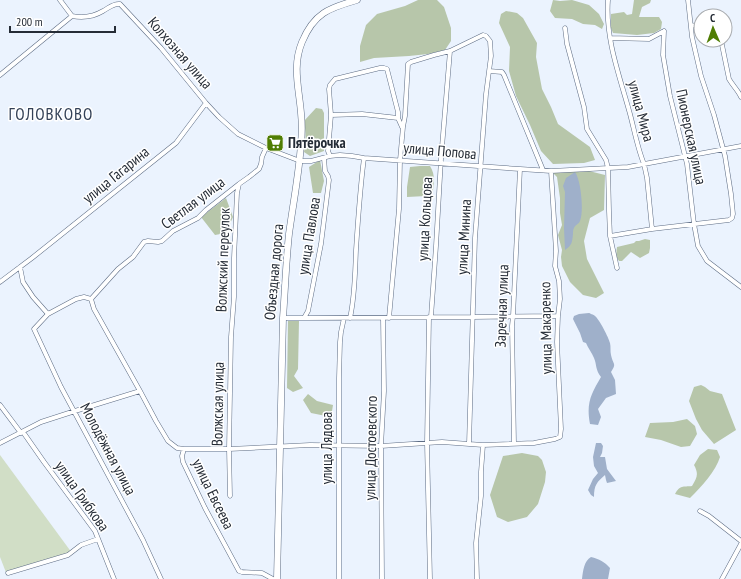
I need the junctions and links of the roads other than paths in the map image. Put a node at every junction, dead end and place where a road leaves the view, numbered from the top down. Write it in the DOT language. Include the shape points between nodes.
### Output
graph roads {
  1 [pos="60,0"];
  2 [pos="357,0"];
  3 [pos="608,0"];
  4 [pos="688,0"];
  5 [pos="72,16"];
  6 [pos="691,26"];
  7 [pos="565,28"];
  8 [pos="610,38"];
  9 [pos="723,48"];
  10 [pos="450,51"];
  11 [pos="489,71"];
  12 [pos="0,75"];
  13 [pos="741,96"];
  14 [pos="206,103"];
  15 [pos="331,115"];
  16 [pos="398,118"];
  17 [pos="402,127"];
  18 [pos="741,146"];
  19 [pos="266,148"];
  20 [pos="723,150"];
  21 [pos="330,156"];
  22 [pos="685,157"];
  23 [pos="324,158"];
  24 [pos="364,158"];
  25 [pos="400,160"];
  26 [pos="300,162"];
  27 [pos="441,163"];
  28 [pos="644,164"];
  29 [pos="480,167"];
  30 [pos="608,168"];
  31 [pos="520,170"];
  32 [pos="543,170"];
  33 [pos="551,170"];
  34 [pos="239,184"];
  35 [pos="694,224"];
  36 [pos="652,229"];
  37 [pos="610,236"];
  38 [pos="20,267"];
  39 [pos="617,268"];
  40 [pos="0,282"];
  41 [pos="741,287"];
  42 [pos="91,299"];
  43 [pos="48,314"];
  44 [pos="513,316"];
  45 [pos="558,316"];
  46 [pos="430,317"];
  47 [pos="472,317"];
  48 [pos="283,318"];
  49 [pos="304,318"];
  50 [pos="344,318"];
  51 [pos="350,318"];
  52 [pos="383,318"];
  53 [pos="389,318"];
  54 [pos="231,337"];
  55 [pos="140,391"];
  56 [pos="0,405"];
  57 [pos="74,410"];
  58 [pos="22,432"];
  59 [pos="0,443"];
  60 [pos="427,443"];
  61 [pos="469,444"];
  62 [pos="514,444"];
  63 [pos="483,445"];
  64 [pos="280,446"];
  65 [pos="338,446"];
  66 [pos="381,446"];
  67 [pos="184,449"];
  68 [pos="229,449"];
  69 [pos="230,496"];
  70 [pos="700,511"];
  71 [pos="98,539"];
  72 [pos="741,542"];
  73 [pos="8,573"];
  74 [pos="114,579"];
  75 [pos="162,579"];
  76 [pos="273,579"];
  77 [pos="277,579"];
  78 [pos="339,579"];
  79 [pos="382,579"];
  80 [pos="430,579"];
  81 [pos="477,579"];
  82 [pos="722,579"];
  1 -- 5 [label="street"];
  2 -- 26 [label="main road, Объездная дорога" via="338,5 318,17 306,32 298,50 296,73 302,114"];
  3 -- 8 [label="street, улица Мира"];
  4 -- 6 [label="street"];
  5 -- 12 [label="street"];
  5 -- 14 [label="street, Колхозная улица" via="79,18 95,15 120,4 161,48"];
  6 -- 20 [label="street" via="701,76"];
  7 -- 30 [label="street" via="587,129 606,160"];
  8 -- 22 [label="street, Пионерская улица" via="649,39 664,32 665,69"];
  8 -- 28 [label="street, улица Мира"];
  9 -- 13 [label="street" via="729,79"];
  10 -- 11 [label="street, улица Минина" via="483,35 486,36 491,47"];
  10 -- 17 [label="street" via="408,64"];
  10 -- 27 [label="street, улица Кольцова"];
  11 -- 29 [label="street, улица Минина"];
  11 -- 32 [label="street" via="502,72 504,75"];
  14 -- 19 [label="street, Колхозная улица" via="238,134"];
  14 -- 38 [label="street, улица Гагарина" via="176,143"];
  15 -- 16 [label="street" via="362,114"];
  15 -- 16 [label="street" via="330,85 335,79 384,68 387,69"];
  15 -- 21 [label="street" via="328,148"];
  16 -- 17 [label="street"];
  17 -- 25 [label="street"];
  18 -- 20 [label="street, улица Попова"];
  19 -- 26 [label="street, Колхозная улица"];
  19 -- 34 [label="street, Светлая улица" via="259,169"];
  20 -- 22 [label="street, улица Попова"];
  20 -- 35 [label="street" via="731,194 732,218"];
  21 -- 23 [label="street, улица Попова"];
  21 -- 24 [label="street, улица Попова"];
  22 -- 28 [label="street, улица Попова"];
  22 -- 35 [label="street, Пионерская улица"];
  23 -- 26 [label="street, улица Попова"];
  23 -- 49 [label="street, улица Павлова" via="329,180 322,244 308,311"];
  24 -- 25 [label="street, улица Попова"];
  24 -- 51 [label="street"];
  25 -- 27 [label="street, улица Попова"];
  25 -- 53 [label="street" via="399,210"];
  26 -- 48 [label="main road, Объездная дорога" via="289,235"];
  27 -- 29 [label="street, улица Попова"];
  27 -- 46 [label="street, улица Кольцова"];
  28 -- 30 [label="street, улица Попова"];
  28 -- 36 [label="street, улица Мира"];
  29 -- 31 [label="street, улица Попова"];
  29 -- 47 [label="street, улица Минина"];
  30 -- 33 [label="street, улица Попова"];
  30 -- 37 [label="street"];
  31 -- 32 [label="street, улица Попова"];
  31 -- 44 [label="street, Заречная улица"];
  32 -- 33 [label="street, улица Попова"];
  33 -- 45 [label="street, улица Макаренко" via="555,266 560,293"];
  34 -- 42 [label="street, Светлая улица" via="198,218 173,231 162,241 144,242 133,257 118,269"];
  34 -- 54 [label="street, Волжский переулок"];
  35 -- 36 [label="street"];
  35 -- 41 [label="street, Пионерская улица" via="698,246 707,261"];
  36 -- 37 [label="street"];
  37 -- 39 [label="street"];
  38 -- 40 [label="street, улица Гагарина"];
  38 -- 43 [label="street" via="23,282"];
  42 -- 43 [label="street" via="80,297"];
  42 -- 55 [label="street, улица Евсеева" via="94,309"];
  43 -- 57 [label="street, Молодёжная улица" via="34,329"];
  44 -- 45 [label="street"];
  44 -- 47 [label="street"];
  44 -- 62 [label="street, Заречная улица"];
  45 -- 62 [label="street, улица Макаренко" via="560,437 534,444"];
  46 -- 47 [label="street"];
  46 -- 53 [label="street"];
  46 -- 60 [label="street, улица Кольцова"];
  47 -- 61 [label="street, улица Минина"];
  48 -- 49 [label="street"];
  48 -- 64 [label="main road, Объездная дорога"];
  49 -- 50 [label="street"];
  50 -- 51 [label="street"];
  50 -- 65 [label="street, улица Лядова" via="340,342"];
  51 -- 52 [label="street"];
  52 -- 53 [label="street"];
  52 -- 66 [label="street, улица Достоевского" via="384,391"];
  54 -- 68 [label="street, Волжская улица"];
  55 -- 57 [label="street"];
  55 -- 67 [label="street, улица Евсеева" via="168,442"];
  56 -- 58 [label="street, улица Грибкова"];
  57 -- 58 [label="street"];
  57 -- 75 [label="street, Молодёжная улица"];
  58 -- 59 [label="street"];
  58 -- 71 [label="street, улица Грибкова" via="95,531"];
  60 -- 61 [label="street"];
  60 -- 66 [label="street"];
  60 -- 80 [label="street, улица Кольцова"];
  61 -- 63 [label="street"];
  62 -- 63 [label="street"];
  63 -- 81 [label="street" via="476,543"];
  64 -- 65 [label="street"];
  64 -- 68 [label="street"];
  64 -- 77 [label="main road, Объездная дорога"];
  65 -- 66 [label="street"];
  65 -- 78 [label="street, улица Лядова"];
  66 -- 79 [label="street, улица Достоевского"];
  67 -- 68 [label="street"];
  67 -- 76 [label="street, улица Евсеева" via="183,462 239,571 262,574"];
  68 -- 69 [label="street, Волжская улица"];
  70 -- 72 [label="street"];
  71 -- 73 [label="street" via="68,555"];
  71 -- 74 [label="street, улица Грибкова"];
  72 -- 82 [label="street"];
}
